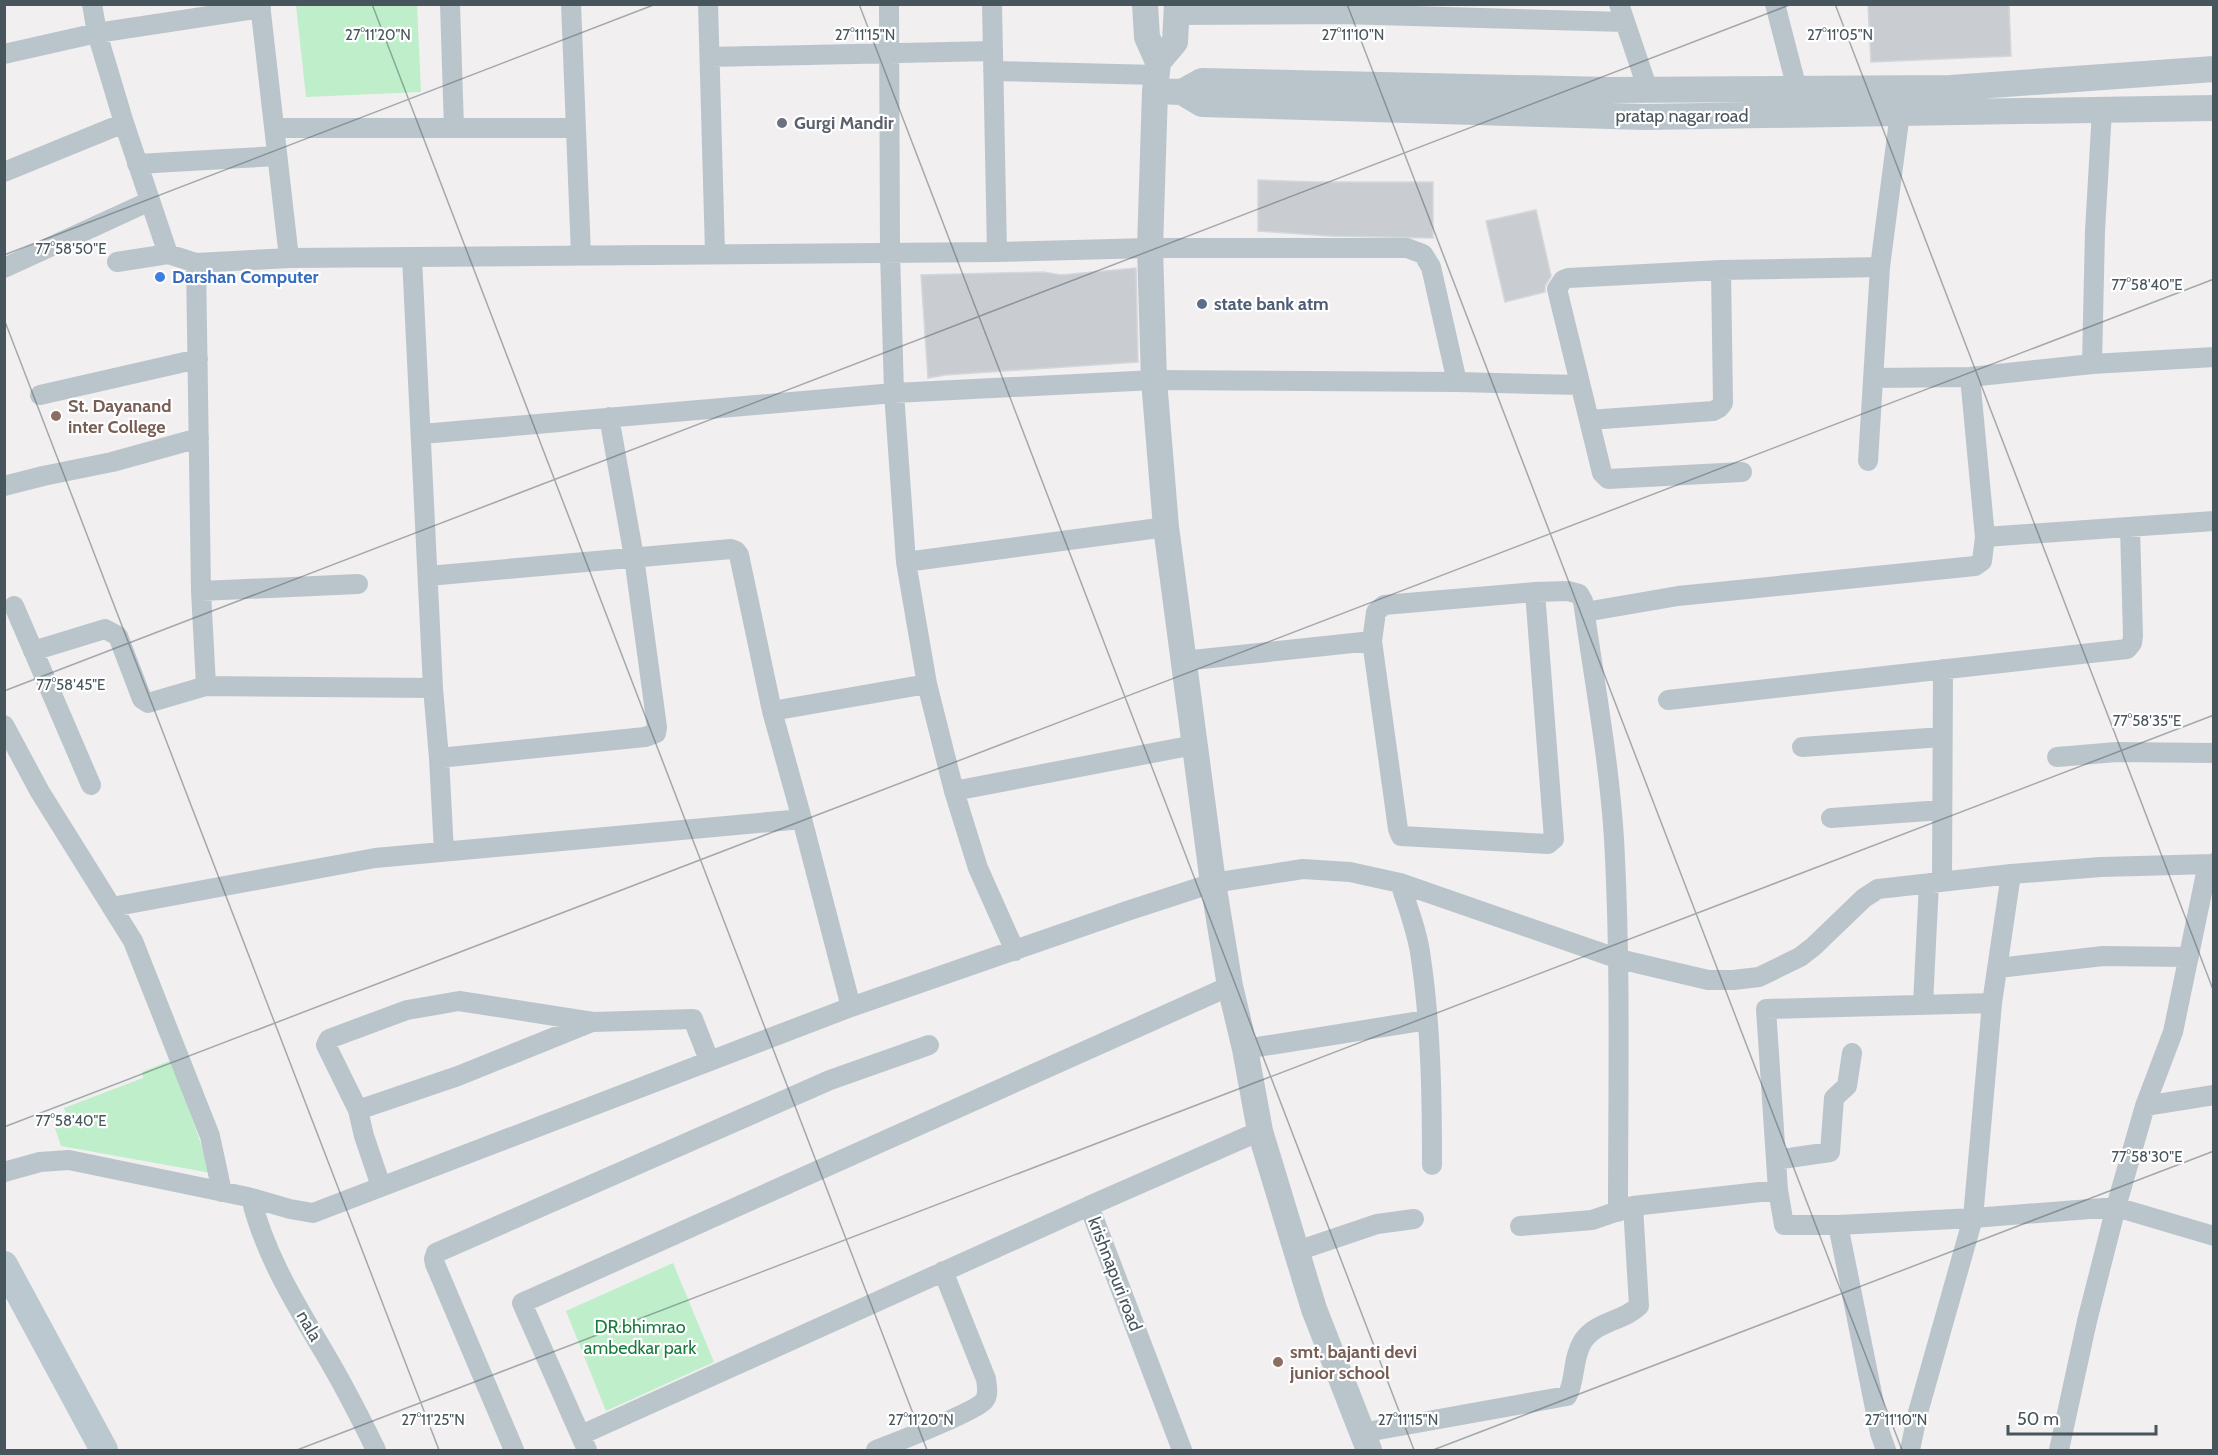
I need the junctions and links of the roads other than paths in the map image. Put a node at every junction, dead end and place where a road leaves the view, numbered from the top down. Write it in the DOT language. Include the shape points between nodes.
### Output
graph roads {
  1 [pos="92,4"];
  2 [pos="450,4"];
  3 [pos="571,4"];
  4 [pos="708,4"];
  5 [pos="889,4"];
  6 [pos="992,4"];
  7 [pos="1145,4"];
  8 [pos="1775,4"];
  9 [pos="260,6"];
  10 [pos="1341,9"];
  11 [pos="1177,10"];
  12 [pos="1622,13"];
  13 [pos="97,33"];
  14 [pos="4,54"];
  15 [pos="890,54"];
  16 [pos="710,57"];
  17 [pos="993,61"];
  18 [pos="2214,69"];
  19 [pos="1157,76"];
  20 [pos="1797,89"];
  21 [pos="1648,90"];
  22 [pos="1182,92"];
  23 [pos="2214,108"];
  24 [pos="2102,110"];
  25 [pos="1900,113"];
  26 [pos="124,123"];
  27 [pos="274,128"];
  28 [pos="454,128"];
  29 [pos="576,128"];
  30 [pos="277,156"];
  31 [pos="137,164"];
  32 [pos="4,172"];
  33 [pos="150,201"];
  34 [pos="1150,248"];
  35 [pos="890,252"];
  36 [pos="996,252"];
  37 [pos="715,253"];
  38 [pos="168,254"];
  39 [pos="581,255"];
  40 [pos="289,258"];
  41 [pos="412,258"];
  42 [pos="117,262"];
  43 [pos="196,263"];
  44 [pos="1880,267"];
  45 [pos="4,268"];
  46 [pos="1722,270"];
  47 [pos="2214,357"];
  48 [pos="198,359"];
  49 [pos="2092,364"];
  50 [pos="1970,377"];
  51 [pos="1873,378"];
  52 [pos="1154,380"];
  53 [pos="1456,382"];
  54 [pos="1580,385"];
  55 [pos="894,393"];
  56 [pos="40,395"];
  57 [pos="609,417"];
  58 [pos="1589,420"];
  59 [pos="422,434"];
  60 [pos="199,438"];
  61 [pos="1868,461"];
  62 [pos="1742,472"];
  63 [pos="4,486"];
  64 [pos="2214,521"];
  65 [pos="1166,526"];
  66 [pos="2130,527"];
  67 [pos="1985,537"];
  68 [pos="634,556"];
  69 [pos="906,562"];
  70 [pos="428,576"];
  71 [pos="358,585"];
  72 [pos="201,591"];
  73 [pos="1536,592"];
  74 [pos="14,606"];
  75 [pos="1585,612"];
  76 [pos="1372,641"];
  77 [pos="33,651"];
  78 [pos="1183,661"];
  79 [pos="1943,669"];
  80 [pos="927,684"];
  81 [pos="206,686"];
  82 [pos="433,688"];
  83 [pos="1668,700"];
  84 [pos="772,711"];
  85 [pos="4,725"];
  86 [pos="1942,737"];
  87 [pos="1194,745"];
  88 [pos="1802,747"];
  89 [pos="2214,753"];
  90 [pos="439,758"];
  91 [pos="2057,758"];
  92 [pos="91,785"];
  93 [pos="954,791"];
  94 [pos="1942,810"];
  95 [pos="1831,818"];
  96 [pos="802,819"];
  97 [pos="444,852"];
  98 [pos="2213,864"];
  99 [pos="2011,874"];
  100 [pos="1936,882"];
  101 [pos="1213,883"];
  102 [pos="1400,883"];
  103 [pos="112,907"];
  104 [pos="1015,951"];
  105 [pos="2188,957"];
  106 [pos="1619,959"];
  107 [pos="1998,968"];
  108 [pos="1230,986"];
  109 [pos="1992,1003"];
  110 [pos="1923,1004"];
  111 [pos="850,1007"];
  112 [pos="1427,1020"];
  113 [pos="593,1022"];
  114 [pos="929,1045"];
  115 [pos="1245,1049"];
  116 [pos="1852,1053"];
  117 [pos="709,1060"];
  118 [pos="2214,1095"];
  119 [pos="2145,1106"];
  120 [pos="358,1110"];
  121 [pos="1260,1131"];
  122 [pos="1776,1160"];
  123 [pos="1432,1165"];
  124 [pos="4,1172"];
  125 [pos="381,1186"];
  126 [pos="1778,1190"];
  127 [pos="239,1196"];
  128 [pos="1089,1206"];
  129 [pos="2116,1207"];
  130 [pos="1625,1209"];
  131 [pos="1973,1218"];
  132 [pos="1413,1219"];
  133 [pos="1839,1225"];
  134 [pos="1520,1226"];
  135 [pos="2214,1236"];
  136 [pos="1297,1251"];
  137 [pos="4,1265"];
  138 [pos="943,1271"];
  139 [pos="1365,1442"];
  140 [pos="584,1443"];
  141 [pos="104,1450"];
  142 [pos="376,1450"];
  143 [pos="513,1450"];
  144 [pos="876,1450"];
  145 [pos="1182,1450"];
  146 [pos="1886,1450"];
  147 [pos="1910,1450"];
  148 [pos="2059,1450"];
  1 -- 13 [label="street"];
  2 -- 28 [label="street"];
  3 -- 29 [label="street"];
  4 -- 16 [label="street"];
  5 -- 15 [label="street"];
  6 -- 17 [label="street"];
  7 -- 19 [label="street" via="1147,37"];
  8 -- 20 [label="street"];
  9 -- 13 [label="street"];
  9 -- 27 [label="street"];
  10 -- 11 [label="street"];
  10 -- 12 [label="street"];
  11 -- 19 [label="street" via="1175,42"];
  12 -- 21 [label="street"];
  13 -- 14 [label="street"];
  13 -- 26 [label="street"];
  15 -- 16 [label="street"];
  15 -- 17 [label="street"];
  15 -- 35 [label="street"];
  16 -- 37 [label="street"];
  17 -- 19 [label="street"];
  17 -- 36 [label="street"];
  18 -- 20 [label="street" via="1950,88"];
  19 -- 22 [label="street, pratap nagar road"];
  19 -- 34 [label="street"];
  20 -- 21 [label="street"];
  21 -- 22 [label="street" via="1202,81"];
  22 -- 25 [label="street, pratap nagar road" via="1202,104 1226,105 1645,117"];
  23 -- 24 [label="street, pratap nagar road"];
  24 -- 25 [label="street, pratap nagar road"];
  24 -- 49 [label="street"];
  25 -- 44 [label="street"];
  26 -- 31 [label="street"];
  26 -- 32 [label="street"];
  27 -- 28 [label="street"];
  27 -- 30 [label="street"];
  28 -- 29 [label="street"];
  29 -- 39 [label="street"];
  30 -- 31 [label="street"];
  30 -- 40 [label="street"];
  31 -- 33 [label="street"];
  33 -- 38 [label="street"];
  33 -- 45 [label="street"];
  34 -- 36 [label="street"];
  34 -- 52 [label="street"];
  34 -- 53 [label="street" via="1407,248 1423,254 1431,267"];
  35 -- 36 [label="street"];
  35 -- 37 [label="street"];
  35 -- 55 [label="street"];
  37 -- 39 [label="street"];
  38 -- 42 [label="street"];
  38 -- 43 [label="street"];
  39 -- 41 [label="street"];
  40 -- 41 [label="street"];
  40 -- 43 [label="street"];
  41 -- 59 [label="street"];
  43 -- 48 [label="street"];
  44 -- 46 [label="street"];
  44 -- 51 [label="street"];
  46 -- 54 [label="street" via="1563,280 1557,289"];
  46 -- 58 [label="street" via="1723,403 1719,408"];
  47 -- 49 [label="street"];
  48 -- 56 [label="street"];
  48 -- 60 [label="street"];
  49 -- 50 [label="street"];
  50 -- 51 [label="street"];
  50 -- 67 [label="street"];
  51 -- 61 [label="street"];
  52 -- 53 [label="street"];
  52 -- 55 [label="street"];
  52 -- 65 [label="street"];
  53 -- 54 [label="street"];
  54 -- 58 [label="street"];
  55 -- 57 [label="street"];
  55 -- 69 [label="street"];
  57 -- 59 [label="street"];
  57 -- 68 [label="street"];
  58 -- 62 [label="street" via="1602,473 1608,479"];
  59 -- 70 [label="street"];
  60 -- 63 [label="street"];
  60 -- 72 [label="street"];
  64 -- 66 [label="street"];
  65 -- 69 [label="street"];
  65 -- 78 [label="street"];
  66 -- 67 [label="street"];
  66 -- 79 [label="street" via="2133,636 2127,649"];
  67 -- 75 [label="street" via="1982,561 1975,566 1678,596"];
  68 -- 70 [label="street"];
  68 -- 84 [label="street" via="736,551"];
  68 -- 90 [label="street" via="656,733"];
  69 -- 80 [label="street"];
  70 -- 82 [label="street"];
  71 -- 72 [label="street"];
  72 -- 81 [label="street"];
  73 -- 75 [label="street" via="1575,591"];
  73 -- 76 [label="street" via="1384,605 1376,612"];
  73 -- 76 [label="street" via="1554,838 1548,844 1401,836"];
  74 -- 77 [label="street"];
  75 -- 106 [label="street" via="1612,825"];
  76 -- 78 [label="street"];
  77 -- 81 [label="street" via="105,629 118,636 146,702 152,704"];
  77 -- 92 [label="street"];
  78 -- 87 [label="street"];
  79 -- 83 [label="street"];
  79 -- 86 [label="street"];
  80 -- 84 [label="street"];
  80 -- 93 [label="street"];
  81 -- 82 [label="street"];
  82 -- 90 [label="street"];
  84 -- 96 [label="street"];
  85 -- 103 [label="street, nala" via="40,792"];
  86 -- 88 [label="street"];
  86 -- 94 [label="street"];
  87 -- 93 [label="street"];
  87 -- 101 [label="street"];
  89 -- 91 [label="street" via="2117,752"];
  90 -- 97 [label="street"];
  93 -- 104 [label="street" via="978,868"];
  94 -- 95 [label="street"];
  94 -- 100 [label="street"];
  96 -- 97 [label="street"];
  96 -- 111 [label="street"];
  97 -- 103 [label="street" via="375,858"];
  98 -- 99 [label="street"];
  98 -- 105 [label="street" via="2205,878"];
  99 -- 100 [label="street"];
  99 -- 107 [label="street"];
  100 -- 106 [label="street" via="1872,892 1800,957 1759,977 1708,980"];
  100 -- 110 [label="street"];
  101 -- 102 [label="street" via="1302,869 1350,872"];
  101 -- 104 [label="street"];
  101 -- 108 [label="street"];
  102 -- 106 [label="street"];
  102 -- 112 [label="street" via="1421,958"];
  103 -- 127 [label="street, nala" via="133,941 210,1136"];
  104 -- 111 [label="street"];
  105 -- 107 [label="street" via="2103,956"];
  105 -- 119 [label="street" via="2173,1032"];
  106 -- 130 [label="street"];
  107 -- 109 [label="street"];
  108 -- 115 [label="street"];
  108 -- 140 [label="street" via="522,1304"];
  109 -- 110 [label="street"];
  109 -- 131 [label="street"];
  110 -- 122 [label="street" via="1766,1009"];
  111 -- 117 [label="street"];
  112 -- 115 [label="street"];
  112 -- 123 [label="street"];
  113 -- 117 [label="street" via="693,1019"];
  113 -- 120 [label="street" via="458,1076"];
  113 -- 120 [label="street" via="459,1001 407,1010 329,1039 328,1049"];
  114 -- 143 [label="street" via="830,1080 436,1253 435,1264"];
  115 -- 121 [label="street"];
  116 -- 122 [label="street" via="1847,1086 1834,1098 1830,1152"];
  117 -- 125 [label="street"];
  118 -- 119 [label="street"];
  119 -- 129 [label="street"];
  120 -- 125 [label="street"];
  121 -- 128 [label="street, krishnapuri road"];
  121 -- 136 [label="street"];
  122 -- 126 [label="street"];
  124 -- 127 [label="street" via="40,1162 69,1160"];
  125 -- 127 [label="street" via="313,1213"];
  126 -- 130 [label="street"];
  126 -- 133 [label="street" via="1784,1225"];
  127 -- 142 [label="street, nala"];
  128 -- 138 [label="street"];
  128 -- 145 [label="street, krishnapuri road"];
  129 -- 131 [label="street"];
  129 -- 135 [label="street"];
  129 -- 148 [label="street"];
  130 -- 134 [label="street" via="1592,1220"];
  130 -- 139 [label="street" via="1639,1306 1605,1323 1583,1341 1567,1396"];
  131 -- 133 [label="street"];
  131 -- 147 [label="street"];
  132 -- 136 [label="street" via="1377,1224"];
  133 -- 146 [label="street"];
  136 -- 139 [label="street" via="1314,1308"];
  137 -- 141 [label="main road"];
  138 -- 140 [label="street"];
  138 -- 144 [label="street" via="986,1378 988,1392 985,1400 971,1410"];
}
